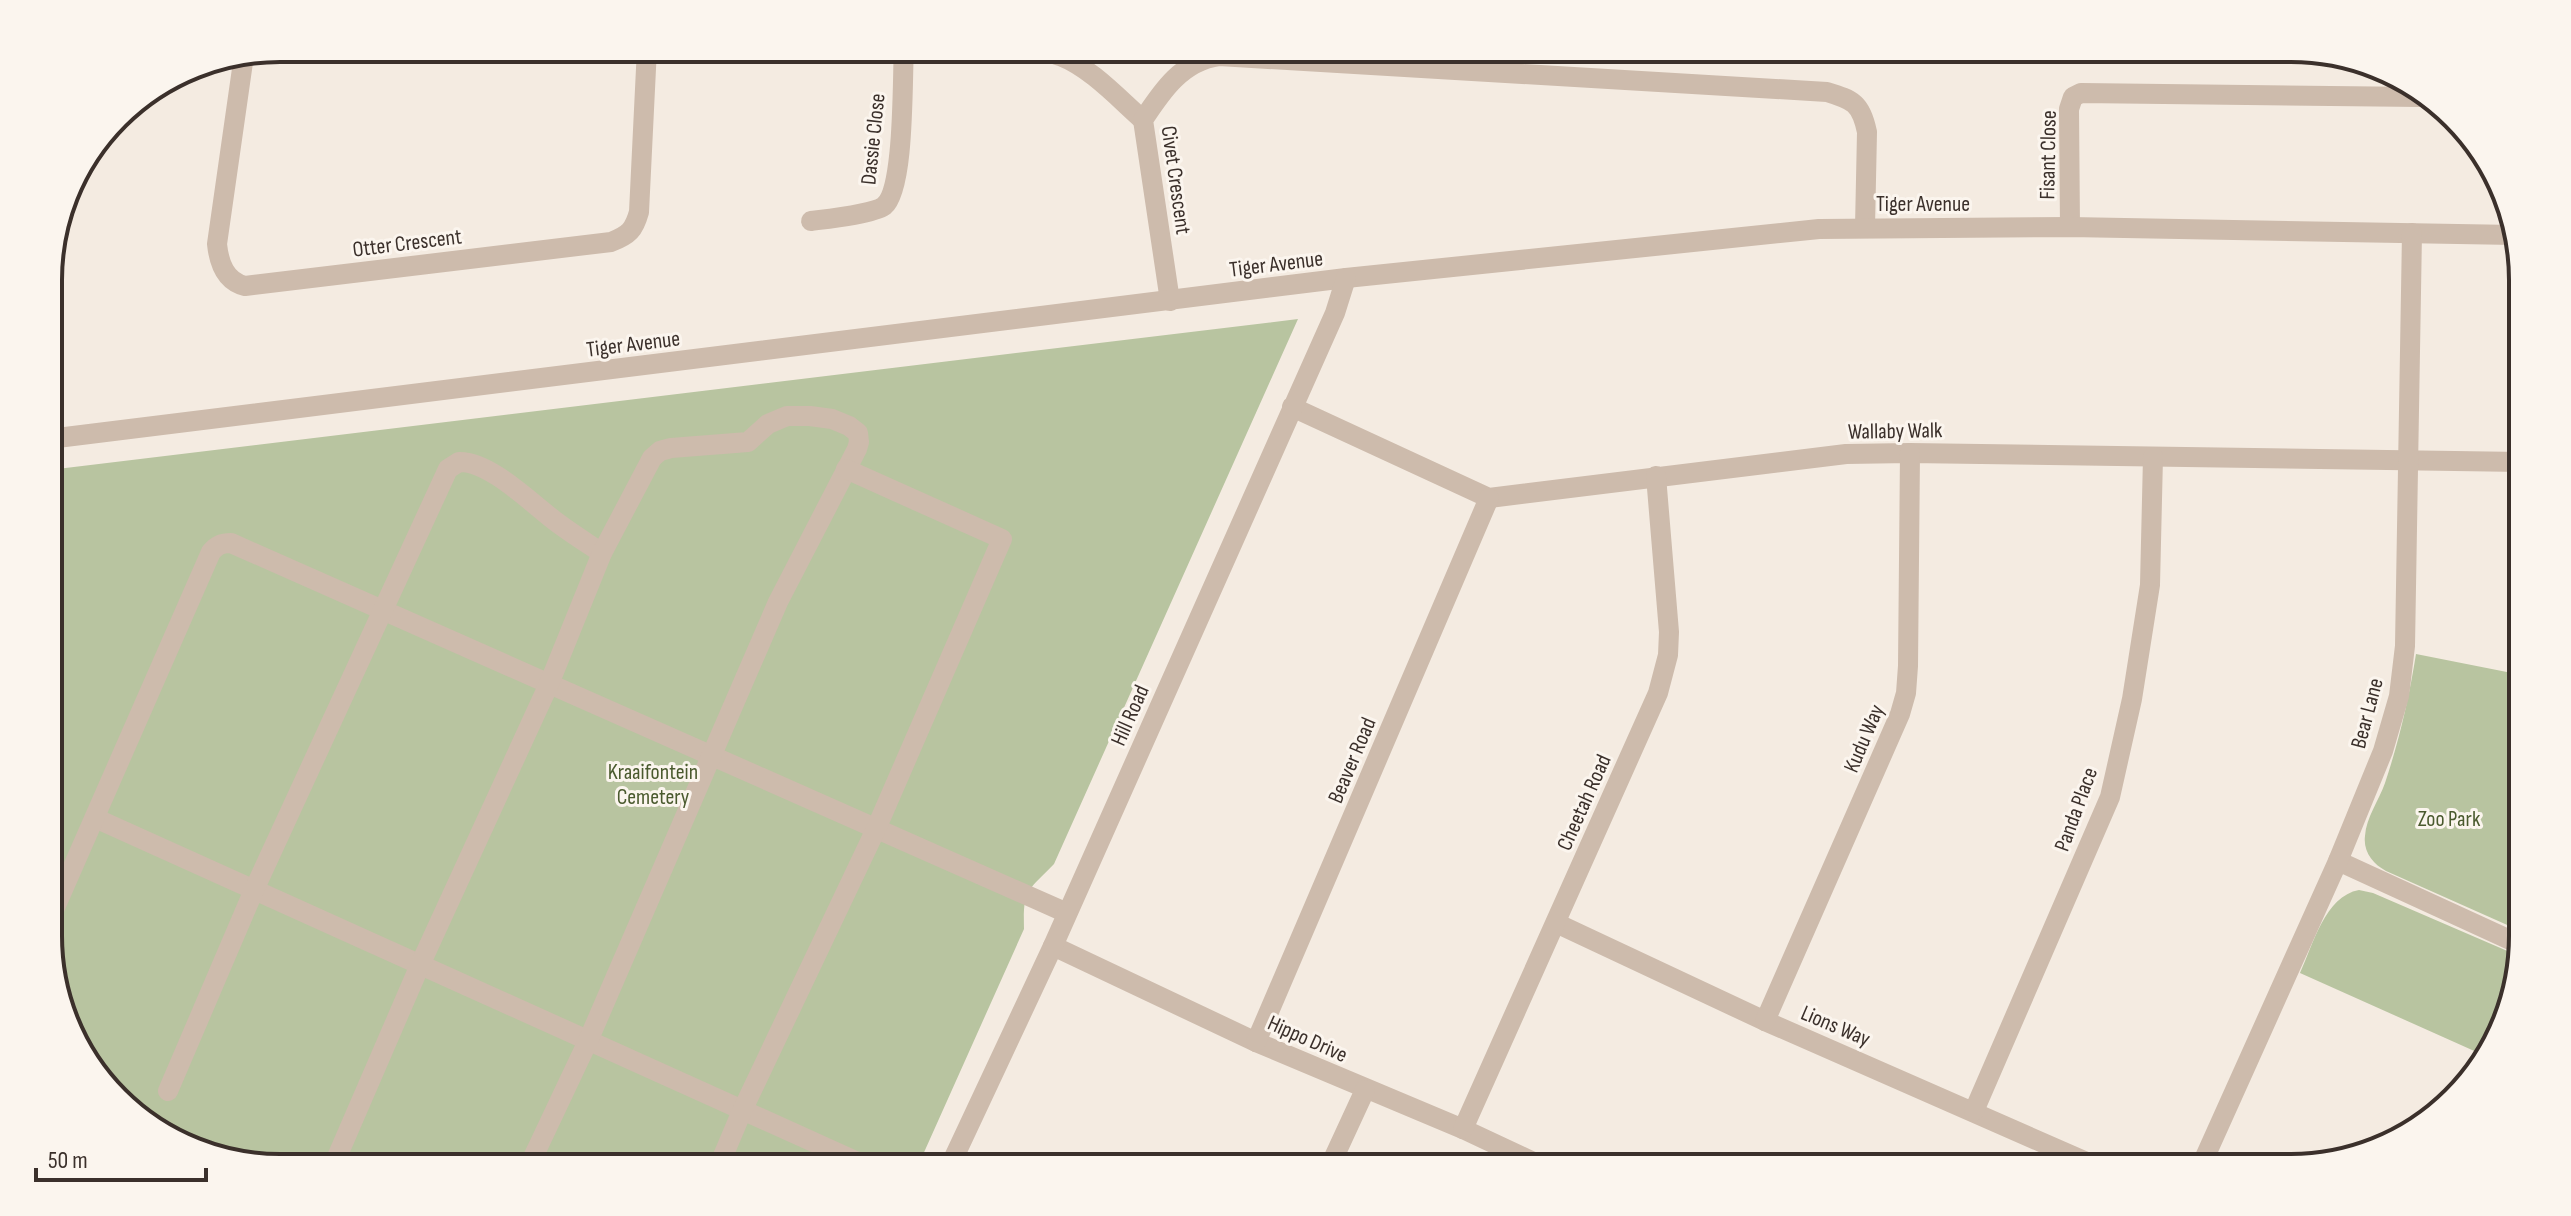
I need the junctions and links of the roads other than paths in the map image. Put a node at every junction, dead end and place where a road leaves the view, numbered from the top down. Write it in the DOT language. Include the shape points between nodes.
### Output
graph roads {
  1 [pos="646,62"];
  2 [pos="903,62"];
  3 [pos="1071,62"];
  4 [pos="1197,62"];
  5 [pos="1320,62"];
  6 [pos="242,66"];
  7 [pos="2409,97"];
  8 [pos="1143,120"];
  9 [pos="811,221"];
  10 [pos="1865,227"];
  11 [pos="2070,227"];
  12 [pos="2412,233"];
  13 [pos="2504,235"];
  14 [pos="1346,278"];
  15 [pos="1170,301"];
  16 [pos="1292,407"];
  17 [pos="62,437"];
  18 [pos="1910,453"];
  19 [pos="2153,457"];
  20 [pos="2410,460"];
  21 [pos="2509,462"];
  22 [pos="846,469"];
  23 [pos="1656,476"];
  24 [pos="1489,498"];
  25 [pos="602,553"];
  26 [pos="384,611"];
  27 [pos="549,684"];
  28 [pos="712,756"];
  29 [pos="95,818"];
  30 [pos="876,829"];
  31 [pos="2338,861"];
  32 [pos="254,890"];
  33 [pos="62,892"];
  34 [pos="1067,913"];
  35 [pos="1556,923"];
  36 [pos="2509,939"];
  37 [pos="1053,946"];
  38 [pos="420,965"];
  39 [pos="1765,1021"];
  40 [pos="588,1041"];
  41 [pos="1256,1042"];
  42 [pos="1365,1090"];
  43 [pos="168,1091"];
  44 [pos="742,1111"];
  45 [pos="1974,1111"];
  46 [pos="1463,1129"];
  47 [pos="338,1154"];
  48 [pos="535,1154"];
  49 [pos="724,1154"];
  50 [pos="839,1154"];
  51 [pos="956,1154"];
  52 [pos="1335,1154"];
  53 [pos="1516,1154"];
  54 [pos="2069,1154"];
  55 [pos="2206,1154"];
  1 -- 6 [label="street, Otter Crescent" via="639,212 628,234 611,242 245,286 225,272 217,244"];
  2 -- 9 [label="street, Dassie Close" via="892,196 877,210"];
  3 -- 8 [label="street"];
  4 -- 8 [label="street, Civet Crescent" via="1162,92"];
  5 -- 10 [label="street, Civet Crescent" via="1827,92 1847,98 1857,105 1867,132"];
  7 -- 11 [label="street, Fisant Close" via="2081,93 2069,109"];
  8 -- 15 [label="street, Civet Crescent"];
  10 -- 11 [label="street, Tiger Avenue"];
  10 -- 14 [label="street, Tiger Avenue"];
  11 -- 12 [label="street, Tiger Avenue"];
  12 -- 13 [label="street, Tiger Avenue"];
  12 -- 20 [label="street, Bear Lane"];
  14 -- 15 [label="street, Tiger Avenue"];
  14 -- 16 [label="street, Hill Road"];
  15 -- 17 [label="street, Tiger Avenue"];
  16 -- 24 [label="street"];
  16 -- 34 [label="street, Hill Road"];
  18 -- 19 [label="street, Wallaby Walk"];
  18 -- 23 [label="street, Wallaby Walk" via="1846,454"];
  18 -- 39 [label="street, Kudu Way" via="1903,703"];
  19 -- 20 [label="street, Wallaby Walk"];
  19 -- 45 [label="street, Panda Place" via="2150,585 2110,797"];
  20 -- 21 [label="street, Wallaby Walk"];
  20 -- 31 [label="street, Bear Lane" via="2399,696 2383,751"];
  22 -- 25 [label="street" via="858,433 832,419 810,416 778,418 748,442 660,451"];
  22 -- 28 [label="street" via="778,602"];
  22 -- 30 [label="street" via="1002,539"];
  23 -- 24 [label="street, Wallaby Walk"];
  23 -- 35 [label="street, Cheetah Road" via="1669,632 1664,674"];
  24 -- 41 [label="street, Beaver Road"];
  25 -- 26 [label="street" via="517,490 477,465 459,462 448,469"];
  25 -- 27 [label="street"];
  26 -- 27 [label="street"];
  26 -- 29 [label="street" via="231,543 217,545"];
  26 -- 32 [label="street"];
  27 -- 28 [label="street"];
  27 -- 38 [label="street"];
  28 -- 30 [label="street"];
  28 -- 40 [label="street"];
  29 -- 32 [label="street"];
  29 -- 33 [label="street"];
  30 -- 34 [label="street"];
  30 -- 44 [label="street"];
  31 -- 36 [label="street"];
  31 -- 55 [label="street, Bear Lane"];
  32 -- 38 [label="street"];
  32 -- 43 [label="street"];
  34 -- 37 [label="street, Hill Road"];
  35 -- 39 [label="street, Lions Way"];
  35 -- 46 [label="street, Cheetah Road"];
  37 -- 41 [label="street, Hippo Drive"];
  37 -- 51 [label="street, Hill Road"];
  38 -- 40 [label="street"];
  38 -- 47 [label="street"];
  39 -- 45 [label="street, Lions Way"];
  40 -- 44 [label="street"];
  40 -- 48 [label="street"];
  41 -- 42 [label="street, Hippo Drive"];
  42 -- 46 [label="street, Hippo Drive"];
  42 -- 52 [label="street"];
  44 -- 49 [label="street"];
  44 -- 50 [label="street"];
  45 -- 54 [label="street, Lions Way"];
  46 -- 53 [label="street, Hippo Drive"];
}
